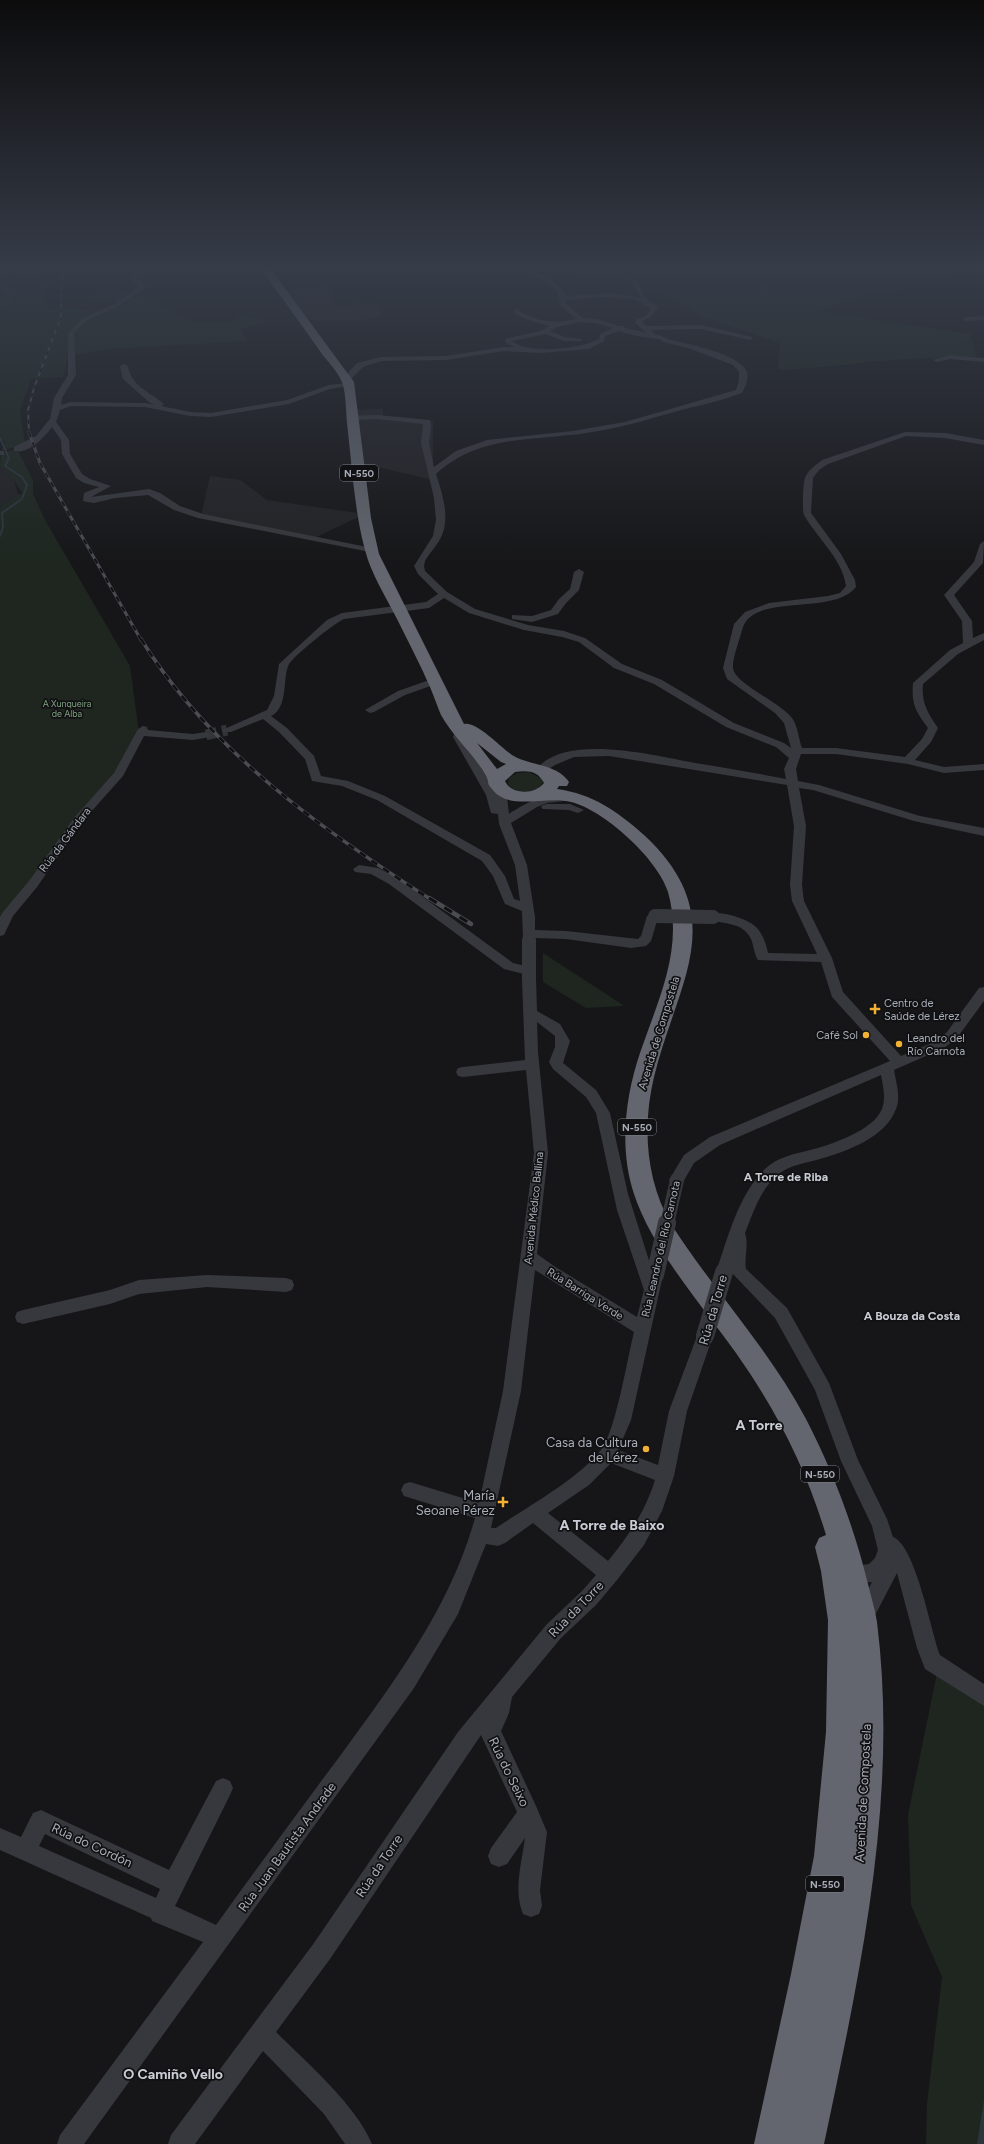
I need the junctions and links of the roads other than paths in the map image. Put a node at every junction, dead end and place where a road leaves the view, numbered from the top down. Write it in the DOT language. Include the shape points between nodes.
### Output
graph roads {
  1 [pos="72,368"];
  2 [pos="124,368"];
  3 [pos="337,368"];
  4 [pos="358,368"];
  5 [pos="740,368"];
  6 [pos="347,382"];
  7 [pos="170,409"];
  8 [pos="57,410"];
  9 [pos="353,418"];
  10 [pos="52,422"];
  11 [pos="984,443"];
  12 [pos="17,449"];
  13 [pos="432,474"];
  14 [pos="984,544"];
  15 [pos="372,551"];
  16 [pos="579,572"];
  17 [pos="444,594"];
  18 [pos="398,608"];
  19 [pos="499,620"];
  20 [pos="984,636"];
  21 [pos="968,644"];
  22 [pos="437,685"];
  23 [pos="370,710"];
  24 [pos="264,715"];
  25 [pos="226,730"];
  26 [pos="460,731"];
  27 [pos="206,735"];
  28 [pos="796,754"];
  29 [pos="908,761"];
  30 [pos="526,766"];
  31 [pos="984,768"];
  32 [pos="545,772"];
  33 [pos="793,783"];
  34 [pos="498,786"];
  35 [pos="535,796"];
  36 [pos="585,807"];
  37 [pos="507,824"];
  38 [pos="984,832"];
  39 [pos="359,869"];
  40 [pos="676,886"];
  41 [pos="528,909"];
  42 [pos="0,932"];
  43 [pos="529,937"];
  44 [pos="826,958"];
  45 [pos="529,975"];
  46 [pos="984,991"];
  47 [pos="530,1014"];
  48 [pos="533,1064"];
  49 [pos="893,1064"];
  50 [pos="463,1072"];
  51 [pos="737,1232"];
  52 [pos="529,1257"];
  53 [pos="653,1282"];
  54 [pos="286,1285"];
  55 [pos="23,1317"];
  56 [pos="643,1329"];
  57 [pos="742,1345"];
  58 [pos="608,1454"];
  59 [pos="665,1476"];
  60 [pos="410,1490"];
  61 [pos="533,1512"];
  62 [pos="486,1513"];
  63 [pos="480,1535"];
  64 [pos="886,1544"];
  65 [pos="850,1570"];
  66 [pos="610,1574"];
  67 [pos="861,1620"];
  68 [pos="984,1696"];
  69 [pos="481,1730"];
  70 [pos="223,1788"];
  71 [pos="529,1813"];
  72 [pos="0,1840"];
  73 [pos="25,1851"];
  74 [pos="499,1856"];
  75 [pos="174,1884"];
  76 [pos="530,1906"];
  77 [pos="160,1913"];
  78 [pos="220,1938"];
  79 [pos="261,2033"];
  80 [pos="69,2144"];
  81 [pos="180,2144"];
  82 [pos="360,2144"];
  83 [pos="772,2144"];
  84 [pos="806,2144"];
  1 -- 8 [label="street" via="72,375 58,398"];
  2 -- 7 [label="street" via="125,375 148,398 155,403 170,406"];
  3 -- 6 [label="highway, N-550"];
  4 -- 6 [label="street"];
  5 -- 13 [label="street" via="743,372 743,381 739,391 722,398 627,424 556,435 525,435 482,443 469,448"];
  6 -- 7 [label="street" via="289,402 234,412 201,415"];
  6 -- 9 [label="highway, N-550"];
  7 -- 8 [label="street" via="145,405 80,403 66,405"];
  8 -- 10 [label="street"];
  9 -- 13 [label="street" via="377,417 427,422 424,443"];
  9 -- 15 [label="highway, N-550" via="365,518"];
  10 -- 12 [label="street" via="38,438"];
  10 -- 15 [label="street" via="65,440 66,454 79,476 87,481 107,486 87,495 86,498 94,500 149,492 177,508 201,516"];
  11 -- 28 [label="street" via="916,433 905,434 833,459 820,465 811,474 808,483 807,513 837,554 851,587 843,595 830,599 778,603 748,614 739,624 728,668 730,676 736,682 787,718"];
  13 -- 17 [label="street" via="438,500 439,532 419,566 421,572"];
  14 -- 21 [label="street" via="978,563 948,595 967,621"];
  15 -- 18 [label="highway, N-550"];
  16 -- 19 [label="street" via="574,590 552,614 532,619 512,616"];
  17 -- 18 [label="street" via="429,605"];
  17 -- 19 [label="street" via="472,611"];
  18 -- 22 [label="highway, N-550"];
  18 -- 24 [label="street" via="342,616 330,622 284,664 279,696 271,712"];
  19 -- 28 [label="street" via="582,640 618,666 658,682 730,725"];
  20 -- 21 [label="street"];
  21 -- 29 [label="street" via="954,652 918,683 920,709 933,728 927,740"];
  22 -- 23 [label="street" via="418,686 385,700"];
  22 -- 26 [label="highway, N-550" via="449,714"];
  22 -- 30 [label="highway, N-550" via="469,729 507,759"];
  24 -- 25 [label="street"];
  24 -- 41 [label="street" via="283,730 310,758 316,779 344,783 381,798 486,858 499,876 508,901"];
  26 -- 34 [label="highway, N-550" via="493,774"];
  26 -- 37 [label="street" via="458,737 492,795 495,814"];
  27 -- 42 [label="street, Rúa da Gándara" via="193,737 143,731 119,774 78,820 33,884 7,915"];
  28 -- 29 [label="street" via="827,750"];
  28 -- 33 [label="street" via="790,766"];
  29 -- 31 [label="street" via="944,770"];
  30 -- 32 [label="highway, N-550"];
  30 -- 34 [label="highway, N-550" via="504,771 498,776"];
  32 -- 33 [label="street" via="550,762 565,756 607,752"];
  32 -- 35 [label="highway" via="552,783"];
  32 -- 40 [label="highway, N-550" via="560,782 582,788 606,802 640,829 655,846"];
  33 -- 38 [label="street" via="834,792 936,824"];
  33 -- 44 [label="street" via="800,826 796,893 801,910"];
  34 -- 35 [label="highway, N-550" via="508,795"];
  34 -- 37 [label="street, Avenida Médico Ballina"];
  35 -- 36 [label="highway, Avenida de Compostela / N-550" via="562,793 577,796"];
  35 -- 37 [label="street" via="515,805"];
  36 -- 37 [label="street" via="549,806"];
  36 -- 40 [label="highway, Avenida de Compostela / N-550" via="619,821 648,848"];
  37 -- 41 [label="street, Avenida Médico Ballina" via="521,865"];
  39 -- 45 [label="street" via="374,871 393,881 509,966"];
  40 -- 57 [label="highway, Avenida de Compostela / N-550" via="683,936 679,966 643,1079 637,1123 637,1158 642,1186 651,1208 677,1252"];
  41 -- 43 [label="street, Avenida Médico Ballina"];
  43 -- 44 [label="street, bridge" via="566,934 631,944 641,943 647,938 651,920 655,916 713,917 740,920 753,928 763,957"];
  43 -- 45 [label="street, Avenida Médico Ballina, bridge"];
  44 -- 49 [label="street" via="838,994"];
  45 -- 47 [label="street, Avenida Médico Ballina"];
  46 -- 49 [label="street, Rúa Leandro del Río Carnota" via="946,1041 931,1050"];
  47 -- 48 [label="street, Avenida Médico Ballina"];
  47 -- 53 [label="street" via="542,1018 561,1035 563,1041 556,1062 558,1066 588,1090 600,1106 607,1122 622,1198"];
  48 -- 50 [label="street"];
  48 -- 52 [label="street, Avenida Médico Ballina" via="541,1153"];
  49 -- 51 [label="street, Rúa da Torre" via="890,1103 881,1120 861,1136 842,1146 791,1161 771,1172 760,1187"];
  49 -- 53 [label="street, Rúa Leandro del Río Carnota, bridge" via="710,1144 689,1159 677,1180"];
  51 -- 59 [label="street, Rúa da Torre, bridge" via="705,1336 678,1411"];
  51 -- 64 [label="street" via="740,1239 738,1272 781,1313 823,1388 850,1461"];
  52 -- 56 [label="street, Rúa Barriga Verde"];
  52 -- 62 [label="street, Avenida Médico Ballina" via="512,1391"];
  53 -- 56 [label="street, Rúa Leandro del Río Carnota"];
  54 -- 55 [label="street" via="207,1282 139,1287 110,1297"];
  56 -- 58 [label="street, Rúa Leandro del Río Carnota" via="622,1420"];
  57 -- 65 [label="highway, Avenida de Compostela / N-550" via="771,1383 821,1477"];
  57 -- 83 [label="highway, Avenida de Compostela / N-550" via="784,1426 808,1480 835,1571 842,1620 841,1732 830,1856"];
  58 -- 59 [label="street"];
  58 -- 61 [label="street, Rúa Leandro del Río Carnota" via="593,1471"];
  59 -- 66 [label="street, Rúa da Torre" via="656,1505 646,1524 631,1549"];
  60 -- 62 [label="street"];
  61 -- 63 [label="street, Rúa Leandro del Río Carnota" via="498,1537"];
  61 -- 66 [label="street"];
  62 -- 63 [label="street, Avenida Médico Ballina"];
  63 -- 78 [label="street, Rúa Juan Bautista Andrade" via="450,1607 407,1680"];
  64 -- 65 [label="street" via="883,1563 873,1573 861,1574"];
  64 -- 67 [label="street" via="890,1570"];
  64 -- 68 [label="street" via="895,1550 906,1576 932,1662"];
  65 -- 67 [label="highway, Avenida de Compostela / N-550"];
  66 -- 69 [label="street, Rúa da Torre" via="554,1631 505,1689"];
  67 -- 84 [label="highway, Avenida de Compostela / N-550" via="868,1736 859,1862 840,1988"];
  69 -- 71 [label="street, Rúa do Seixo"];
  69 -- 79 [label="street, Rúa da Torre"];
  70 -- 75 [label="street"];
  71 -- 74 [label="street, Rúa do Seixo"];
  71 -- 76 [label="street, Rúa do Seixo" via="536,1832 529,1890"];
  72 -- 73 [label="street"];
  73 -- 75 [label="street, Rúa do Cordón" via="42,1821"];
  73 -- 77 [label="street"];
  75 -- 77 [label="street"];
  77 -- 78 [label="street"];
  78 -- 80 [label="street, Rúa Juan Bautista Andrade"];
  79 -- 81 [label="street, Rúa da Torre"];
  79 -- 82 [label="street" via="332,2106"];
}
